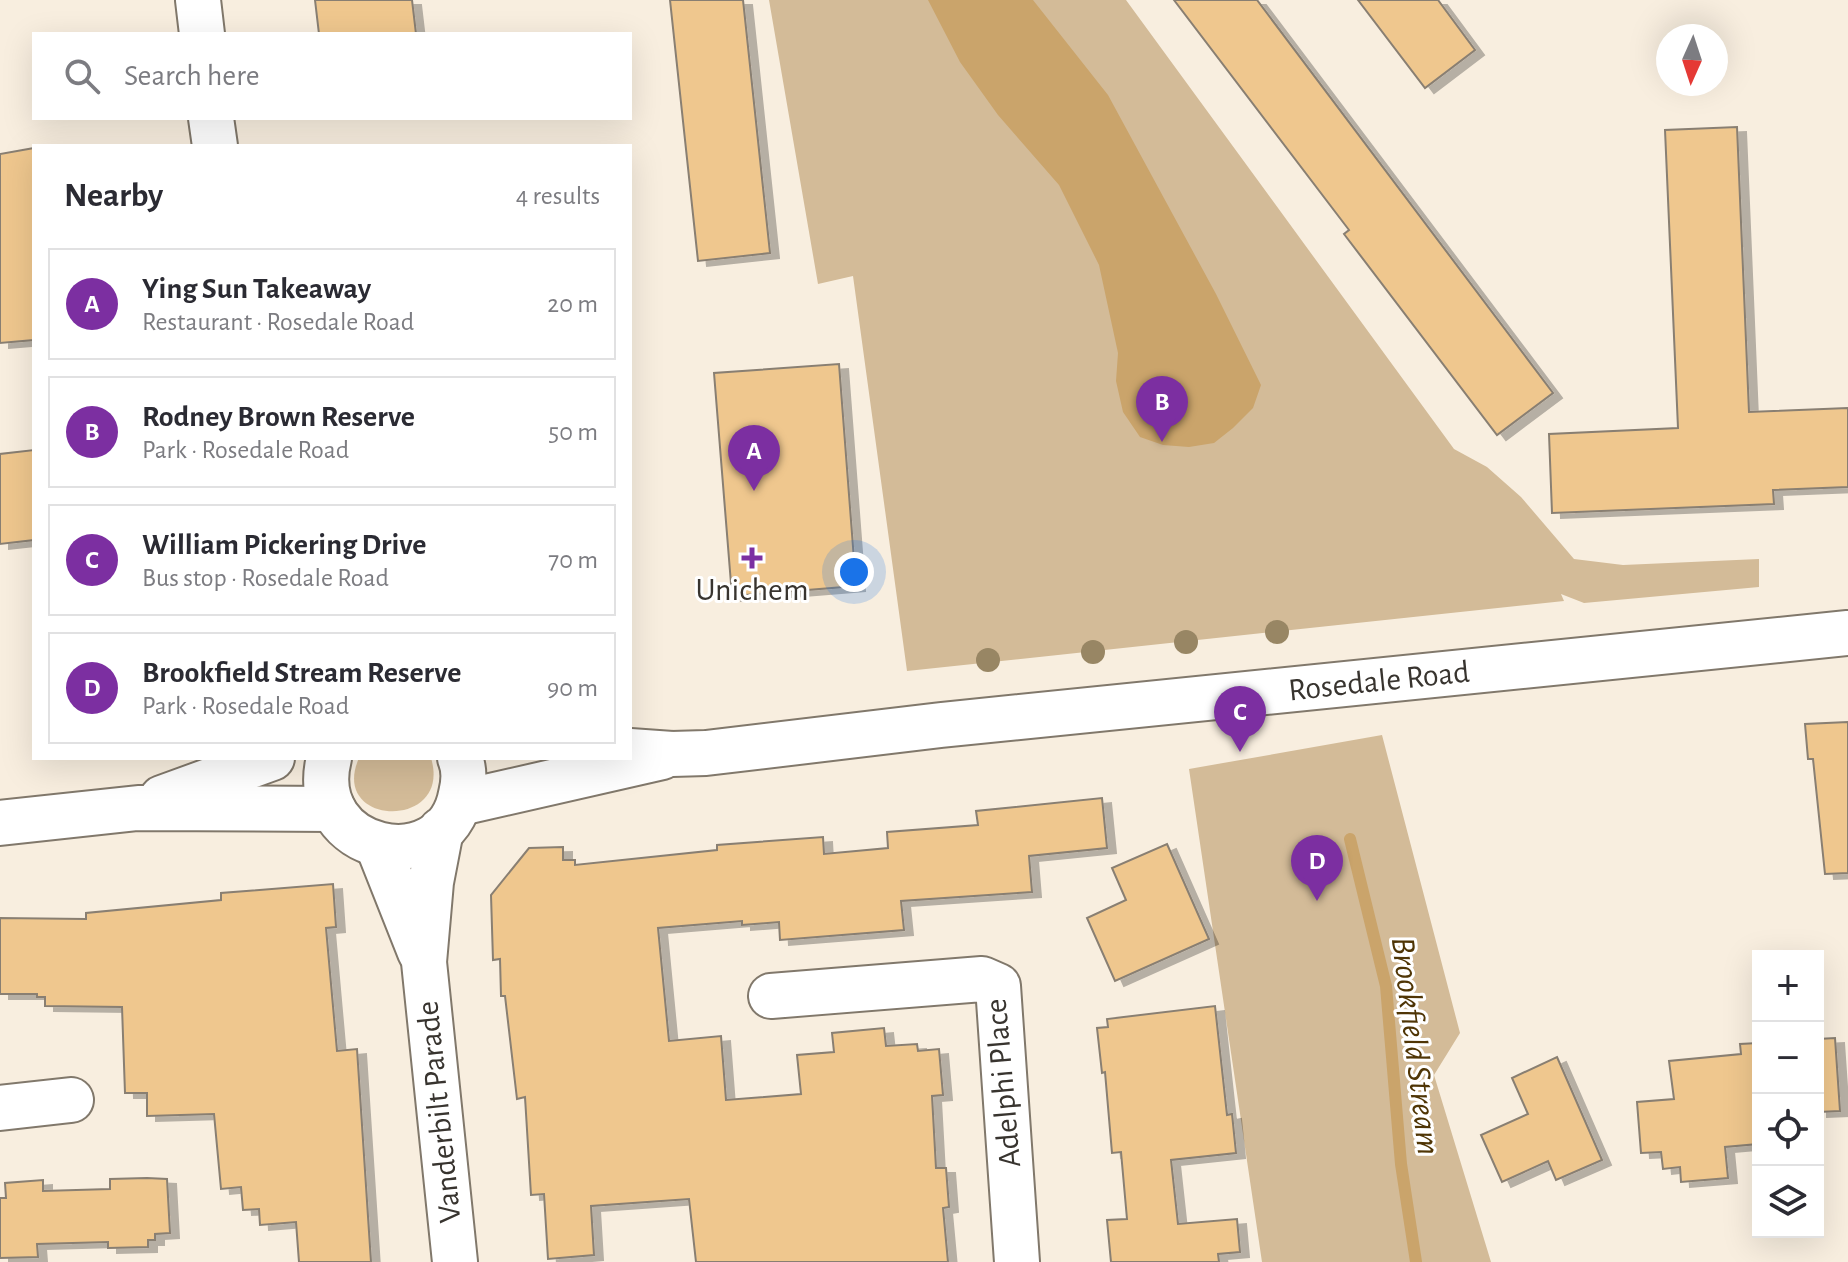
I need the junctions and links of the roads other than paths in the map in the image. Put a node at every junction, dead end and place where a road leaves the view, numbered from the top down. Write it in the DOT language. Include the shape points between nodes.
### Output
graph roads {
  1 [pos="198,0"];
  2 [pos="202,32"];
  3 [pos="211,120"];
  4 [pos="215,144"];
  5 [pos="1848,633"];
  6 [pos="651,752"];
  7 [pos="267,760"];
  8 [pos="329,760"];
  9 [pos="460,760"];
  10 [pos="626,760"];
  11 [pos="138,808"];
  12 [pos="333,809"];
  13 [pos="450,817"];
  14 [pos="0,823"];
  15 [pos="378,846"];
  16 [pos="424,962"];
  17 [pos="771,996"];
  18 [pos="71,1100"];
  19 [pos="0,1108"];
  20 [pos="455,1262"];
  21 [pos="1017,1262"];
  1 -- 2 [label="main road"];
  3 -- 4 [label="main road"];
  5 -- 6 [label="main road, Rosedale Road"];
  7 -- 11 [label="main road"];
  8 -- 12 [label="main road" via="325,776"];
  9 -- 13 [label="main road, Vanderbilt Parade" via="464,783"];
  10 -- 13 [label="main road, Rosedale Road"];
  11 -- 12 [label="main road"];
  11 -- 14 [label="main road"];
  12 -- 15 [label="main road" via="344,826"];
  13 -- 15 [label="main road, Rosedale Road" via="422,842"];
  13 -- 16 [label="main road, Vanderbilt Parade" via="431,882"];
  15 -- 16 [label="main road, Vanderbilt Parade"];
  16 -- 20 [label="main road, Vanderbilt Parade"];
  17 -- 21 [label="main road, Adelphi Place" via="982,979 998,986"];
  18 -- 19 [label="main road"];
}
